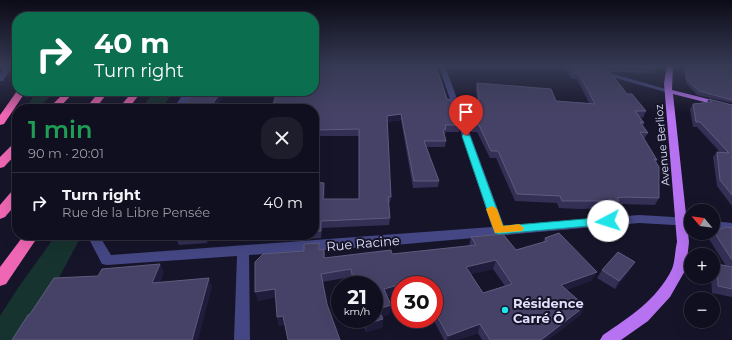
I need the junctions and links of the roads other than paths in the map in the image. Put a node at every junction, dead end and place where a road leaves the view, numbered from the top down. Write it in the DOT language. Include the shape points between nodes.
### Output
graph roads {
  1 [pos="448,82"];
  2 [pos="636,82"];
  3 [pos="669,82"];
  4 [pos="669,91"];
  5 [pos="66,96"];
  6 [pos="101,96"];
  7 [pos="134,96"];
  8 [pos="58,104"];
  9 [pos="94,104"];
  10 [pos="127,104"];
  11 [pos="12,105"];
  12 [pos="732,107"];
  13 [pos="0,122"];
  14 [pos="12,151"];
  15 [pos="0,164"];
  16 [pos="12,200"];
  17 [pos="684,206"];
  18 [pos="0,214"];
  19 [pos="684,221"];
  20 [pos="720,226"];
  21 [pos="732,227"];
  22 [pos="499,230"];
  23 [pos="684,235"];
  24 [pos="28,240"];
  25 [pos="96,240"];
  26 [pos="243,252"];
  27 [pos="0,279"];
  28 [pos="242,340"];
  29 [pos="608,340"];
  1 -- 22 [label="street"];
  2 -- 4 [label="street"];
  3 -- 4 [label="main road, Avenue Berlioz"];
  4 -- 12 [label="main road"];
  4 -- 17 [label="main road, Avenue Berlioz"];
  5 -- 8 [label="highway"];
  6 -- 9 [label="highway"];
  7 -- 10 [label="highway"];
  11 -- 13 [label="highway"];
  14 -- 15 [label="highway"];
  16 -- 18 [label="highway"];
  19 -- 22 [label="street, Rue Racine" via="639,219"];
  20 -- 21 [label="street"];
  22 -- 26 [label="street, Rue Racine"];
  23 -- 29 [label="main road, Avenue Berlioz" via="679,269 665,293 643,316"];
  24 -- 27 [label="highway"];
  25 -- 26 [label="street, Rue Racine" via="107,260"];
  26 -- 28 [label="street"];
}
